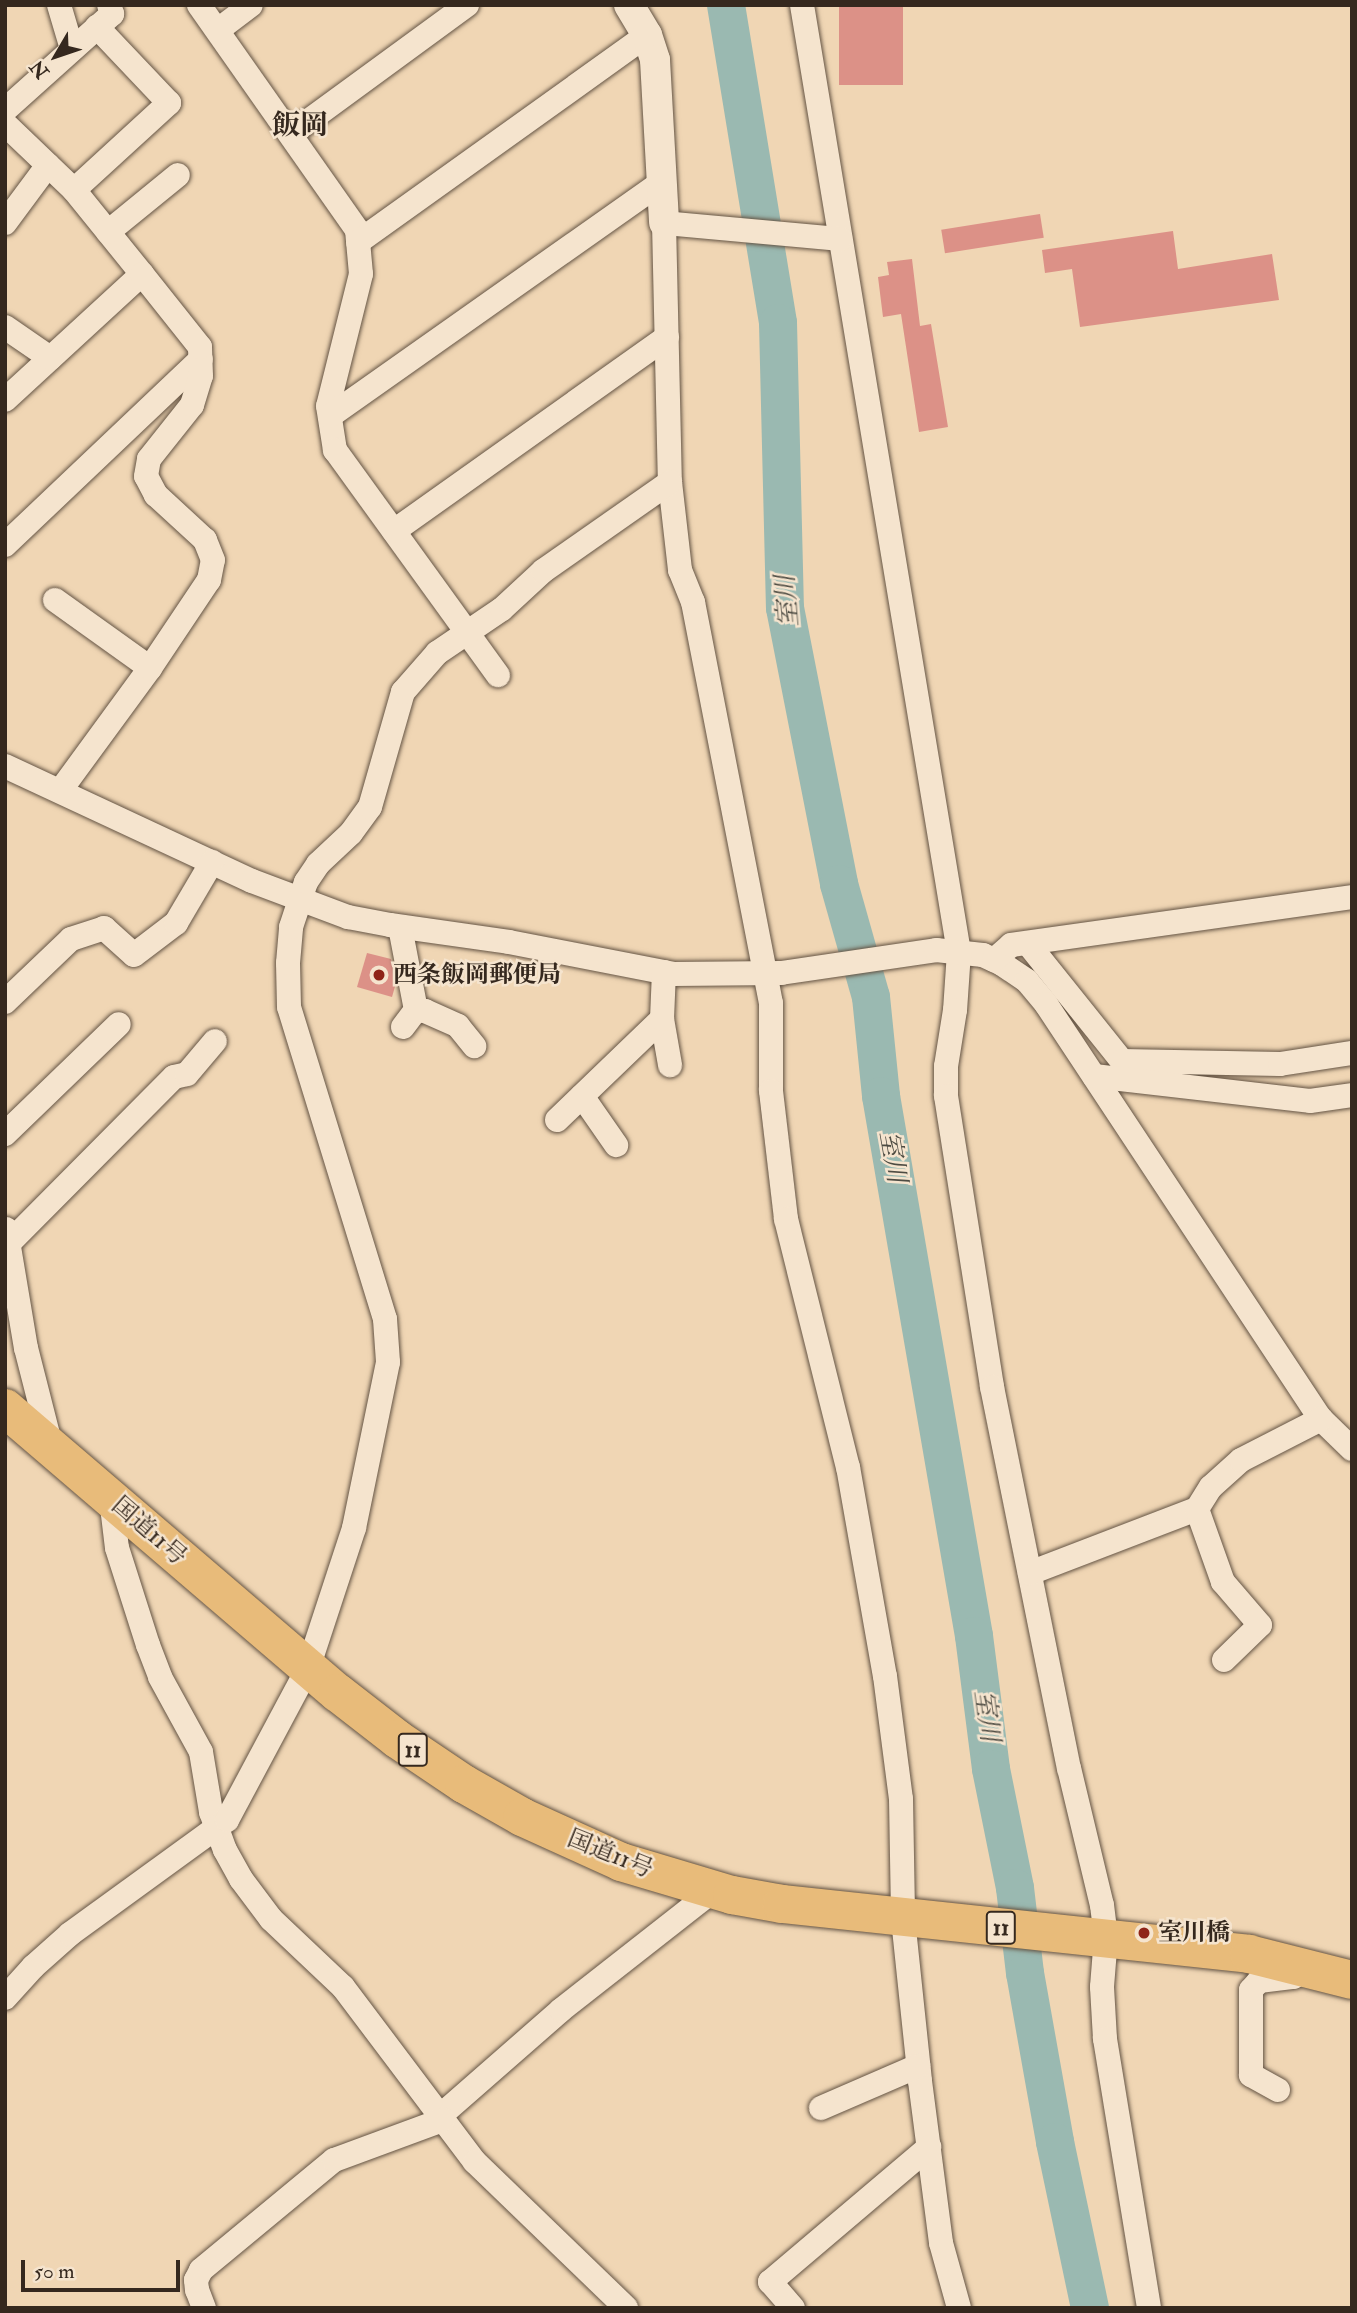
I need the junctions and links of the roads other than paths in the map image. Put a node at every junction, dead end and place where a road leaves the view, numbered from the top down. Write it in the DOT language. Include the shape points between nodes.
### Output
graph roads {
  1 [pos="59,5"];
  2 [pos="109,5"];
  3 [pos="199,5"];
  4 [pos="251,5"];
  5 [pos="467,5"];
  6 [pos="629,5"];
  7 [pos="802,5"];
  8 [pos="97,27"];
  9 [pos="218,30"];
  10 [pos="647,35"];
  11 [pos="72,49"];
  12 [pos="5,110"];
  13 [pos="5,124"];
  14 [pos="292,133"];
  15 [pos="48,165"];
  16 [pos="178,175"];
  17 [pos="662,182"];
  18 [pos="74,190"];
  19 [pos="5,223"];
  20 [pos="676,225"];
  21 [pos="108,232"];
  22 [pos="828,238"];
  23 [pos="358,242"];
  24 [pos="142,274"];
  25 [pos="5,327"];
  26 [pos="667,337"];
  27 [pos="50,358"];
  28 [pos="201,359"];
  29 [pos="7,395"];
  30 [pos="330,416"];
  31 [pos="670,482"];
  32 [pos="394,531"];
  33 [pos="5,545"];
  34 [pos="55,600"];
  35 [pos="467,633"];
  36 [pos="150,668"];
  37 [pos="498,675"];
  38 [pos="5,766"];
  39 [pos="60,791"];
  40 [pos="212,862"];
  41 [pos="1352,897"];
  42 [pos="299,899"];
  43 [pos="400,927"];
  44 [pos="1029,945"];
  45 [pos="947,951"];
  46 [pos="994,960"];
  47 [pos="664,972"];
  48 [pos="772,974"];
  49 [pos="5,1002"];
  50 [pos="662,1019"];
  51 [pos="119,1024"];
  52 [pos="215,1041"];
  53 [pos="474,1046"];
  54 [pos="1352,1053"];
  55 [pos="670,1065"];
  56 [pos="1094,1076"];
  57 [pos="1352,1095"];
  58 [pos="582,1096"];
  59 [pos="557,1120"];
  60 [pos="5,1134"];
  61 [pos="616,1145"];
  62 [pos="7,1234"];
  63 [pos="5,1408"];
  64 [pos="1321,1419"];
  65 [pos="51,1447"];
  66 [pos="1352,1449"];
  67 [pos="111,1498"];
  68 [pos="1197,1509"];
  69 [pos="1030,1573"];
  70 [pos="1224,1660"];
  71 [pos="308,1668"];
  72 [pos="217,1829"];
  73 [pos="713,1890"];
  74 [pos="906,1919"];
  75 [pos="1099,1937"];
  76 [pos="1308,1967"];
  77 [pos="1352,1980"];
  78 [pos="5,1998"];
  79 [pos="918,2066"];
  80 [pos="1278,2090"];
  81 [pos="821,2108"];
  82 [pos="442,2118"];
  83 [pos="923,2152"];
  84 [pos="204,2308"];
  85 [pos="626,2308"];
  86 [pos="793,2308"];
  87 [pos="946,2308"];
  88 [pos="959,2308"];
  89 [pos="1149,2308"];
  1 -- 11 [label="street"];
  2 -- 8 [label="street" via="112,14"];
  3 -- 9 [label="street"];
  4 -- 9 [label="street"];
  5 -- 14 [label="street"];
  6 -- 10 [label="street"];
  7 -- 22 [label="street"];
  8 -- 11 [label="street"];
  8 -- 18 [label="street" via="169,103"];
  9 -- 14 [label="street"];
  10 -- 17 [label="street" via="658,86"];
  10 -- 23 [label="street"];
  11 -- 12 [label="street"];
  13 -- 15 [label="street"];
  14 -- 23 [label="street" via="357,230"];
  15 -- 18 [label="street"];
  15 -- 19 [label="street"];
  16 -- 21 [label="street"];
  17 -- 20 [label="street"];
  17 -- 30 [label="street"];
  18 -- 21 [label="street"];
  20 -- 22 [label="street"];
  20 -- 26 [label="street"];
  21 -- 24 [label="street"];
  22 -- 45 [label="street"];
  23 -- 30 [label="street" via="361,274 328,405"];
  24 -- 27 [label="street"];
  24 -- 28 [label="street" via="200,347"];
  25 -- 27 [label="street"];
  26 -- 31 [label="street"];
  26 -- 32 [label="street"];
  27 -- 29 [label="street"];
  28 -- 33 [label="street"];
  28 -- 36 [label="street" via="192,405 149,458 146,476 156,495 205,540 213,560 209,580"];
  30 -- 32 [label="street" via="335,450"];
  31 -- 35 [label="street" via="543,571 502,609"];
  31 -- 48 [label="street" via="680,570 693,602"];
  32 -- 35 [label="street"];
  34 -- 36 [label="street"];
  35 -- 37 [label="street"];
  35 -- 42 [label="street" via="437,653 403,692 370,807 318,864"];
  36 -- 39 [label="street"];
  38 -- 39 [label="street"];
  39 -- 40 [label="street"];
  40 -- 42 [label="street"];
  40 -- 49 [label="street" via="176,923 134,955 104,928 71,939"];
  41 -- 44 [label="street"];
  42 -- 43 [label="street" via="348,917"];
  42 -- 71 [label="street" via="288,963 289,1007 366,1247 385,1319 388,1362 354,1528"];
  43 -- 47 [label="street" via="509,942"];
  43 -- 53 [label="street" via="409,1019 458,1026"];
  44 -- 46 [label="street" via="1011,945"];
  44 -- 54 [label="street" via="1122,1061 1280,1063"];
  45 -- 46 [label="street" via="983,954"];
  45 -- 48 [label="street"];
  45 -- 69 [label="street" via="955,1010 946,1096 992,1387"];
  46 -- 56 [label="street" via="1027,981"];
  47 -- 48 [label="street"];
  47 -- 50 [label="street"];
  48 -- 74 [label="street" via="769,1068 786,1219 848,1467 885,1676 901,1799"];
  50 -- 55 [label="street"];
  50 -- 58 [label="street"];
  51 -- 60 [label="street"];
  52 -- 62 [label="street" via="187,1074 174,1077"];
  56 -- 57 [label="street" via="1310,1101"];
  56 -- 64 [label="street"];
  58 -- 59 [label="street"];
  58 -- 61 [label="street"];
  62 -- 65 [label="street" via="26,1348"];
  63 -- 65 [label="highway, 国道11号 / 11"];
  64 -- 66 [label="street"];
  64 -- 68 [label="street" via="1241,1460 1211,1487"];
  65 -- 67 [label="highway, 国道11号 / 11"];
  67 -- 71 [label="highway, 国道11号 / 11"];
  67 -- 72 [label="street" via="117,1548 160,1676 201,1752"];
  68 -- 69 [label="street"];
  68 -- 70 [label="street" via="1223,1582 1260,1625"];
  69 -- 75 [label="street"];
  71 -- 72 [label="street" via="236,1806"];
  71 -- 73 [label="highway, 国道11号 / 11" via="397,1739 522,1817 621,1862"];
  72 -- 78 [label="street" via="69,1934"];
  72 -- 82 [label="street" via="241,1879 271,1919 343,1987"];
  73 -- 74 [label="highway, 国道11号 / 11"];
  73 -- 82 [label="street" via="561,2010"];
  74 -- 75 [label="highway, 国道11号 / 11"];
  74 -- 79 [label="street"];
  75 -- 76 [label="highway, 国道11号 / 11" via="1249,1954"];
  75 -- 89 [label="street" via="1105,2039"];
  76 -- 77 [label="highway, 国道11号 / 11"];
  76 -- 80 [label="street" via="1294,1977 1259,1981 1251,1990 1251,2075"];
  79 -- 81 [label="street"];
  79 -- 83 [label="street"];
  82 -- 84 [label="street" via="334,2160 201,2270 196,2280"];
  82 -- 85 [label="street" via="492,2180"];
  83 -- 86 [label="street" via="770,2282"];
  83 -- 87 [label="street" via="922,2208"];
  83 -- 88 [label="street"];
}
